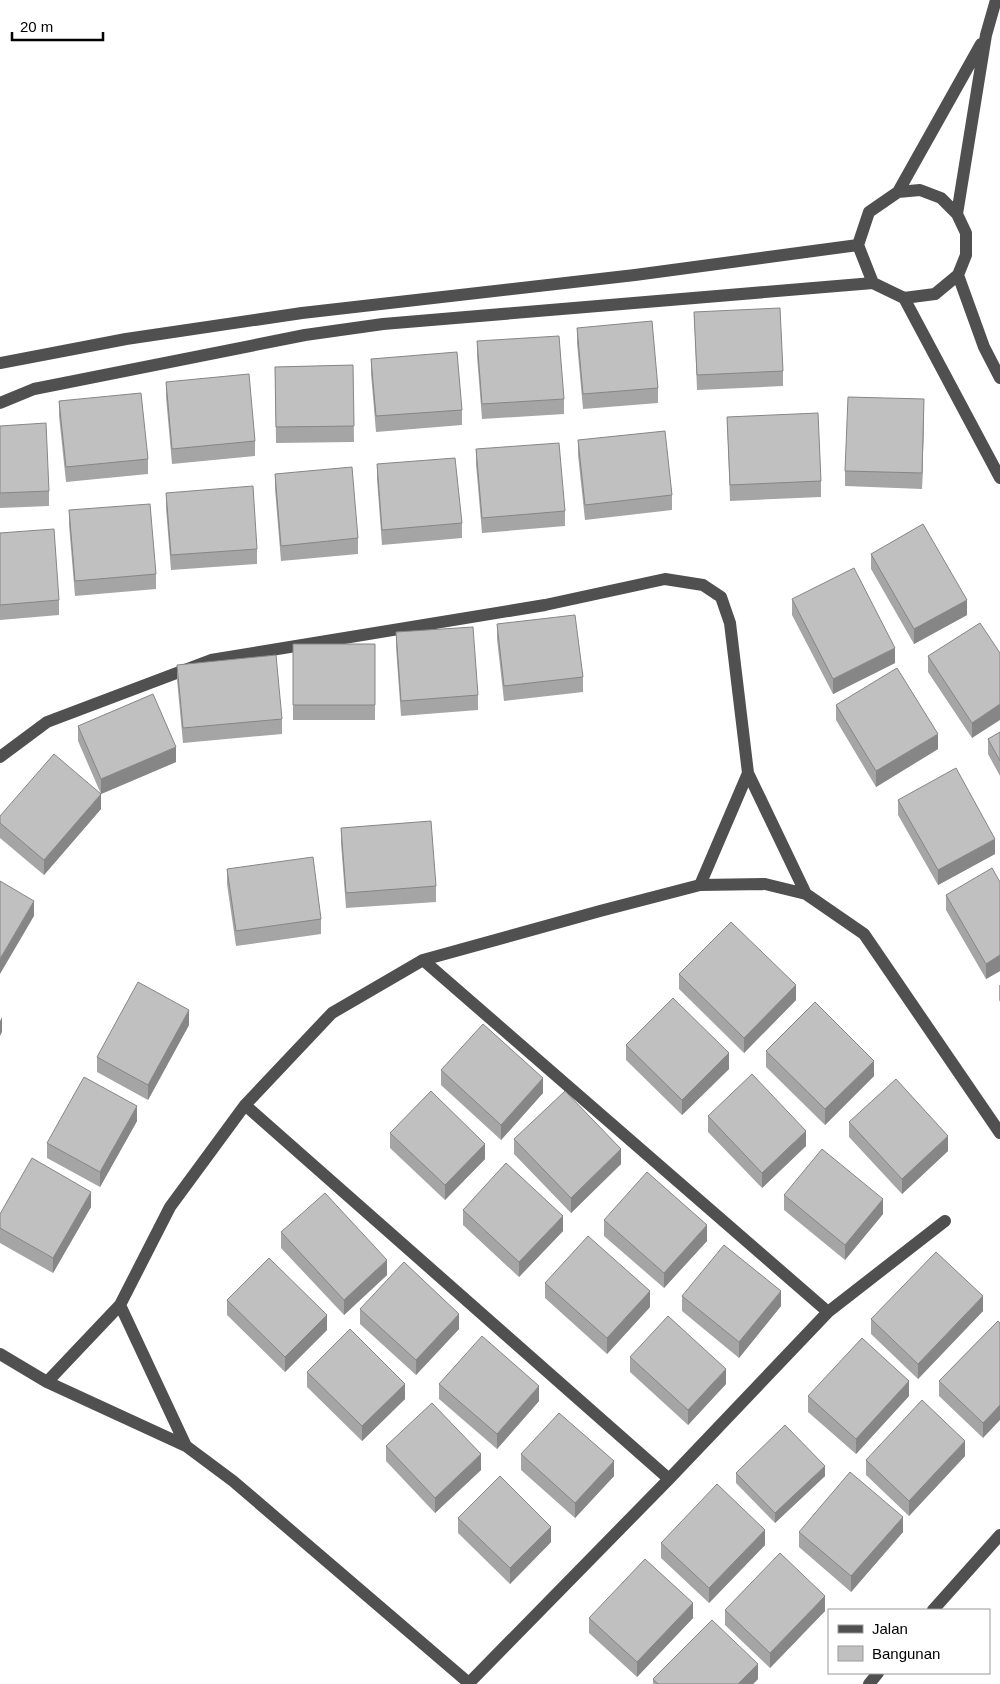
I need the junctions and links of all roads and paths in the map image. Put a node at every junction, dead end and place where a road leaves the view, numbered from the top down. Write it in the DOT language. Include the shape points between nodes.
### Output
graph roads {
  1 [pos="996,0"];
  2 [pos="986,35"];
  3 [pos="898,192"];
  4 [pos="957,214"];
  5 [pos="858,245"];
  6 [pos="958,275"];
  7 [pos="873,283"];
  8 [pos="904,298"];
  9 [pos="302,313"];
  10 [pos="305,335"];
  11 [pos="0,363"];
  12 [pos="1000,378"];
  13 [pos="0,403"];
  14 [pos="1000,478"];
  15 [pos="0,757"];
  16 [pos="748,774"];
  17 [pos="700,886"];
  18 [pos="806,894"];
  19 [pos="424,960"];
  20 [pos="245,1105"];
  21 [pos="1000,1133"];
  22 [pos="945,1221"];
  23 [pos="120,1305"];
  24 [pos="828,1312"];
  25 [pos="0,1354"];
  26 [pos="47,1382"];
  27 [pos="186,1446"];
  28 [pos="669,1479"];
  29 [pos="1000,1535"];
  30 [pos="934,1609"];
  31 [pos="877,1674"];
  32 [pos="469,1684"];
  33 [pos="869,1684"];
  1 -- 2 [label="street"];
  2 -- 3 [label="street"];
  2 -- 4 [label="street"];
  3 -- 4 [label="street" via="920,190 941,198"];
  3 -- 5 [label="street" via="869,212"];
  4 -- 6 [label="street" via="966,233 966,255"];
  5 -- 7 [label="street"];
  5 -- 9 [label="street" via="635,275"];
  6 -- 8 [label="street" via="935,294"];
  6 -- 12 [label="street" via="984,347"];
  7 -- 8 [label="street"];
  7 -- 10 [label="street" via="383,324"];
  8 -- 14 [label="street"];
  9 -- 10 [label="street"];
  9 -- 11 [label="street" via="126,339"];
  10 -- 13 [label="street" via="34,389"];
  15 -- 16 [label="street" via="47,722 211,660 545,604 665,579 703,585 722,597 730,623"];
  16 -- 17 [label="street"];
  16 -- 18 [label="street"];
  17 -- 18 [label="street" via="765,884"];
  17 -- 19 [label="street"];
  18 -- 21 [label="street" via="864,934"];
  19 -- 20 [label="street" via="332,1013"];
  19 -- 24 [label="street"];
  20 -- 23 [label="street" via="170,1207"];
  20 -- 28 [label="street"];
  22 -- 24 [label="street"];
  23 -- 26 [label="street"];
  23 -- 27 [label="street"];
  24 -- 28 [label="street"];
  25 -- 26 [label="street"];
  26 -- 27 [label="street"];
  27 -- 32 [label="street" via="232,1481"];
  28 -- 32 [label="street"];
  29 -- 30 [label="street"];
  31 -- 33 [label="street"];
}
